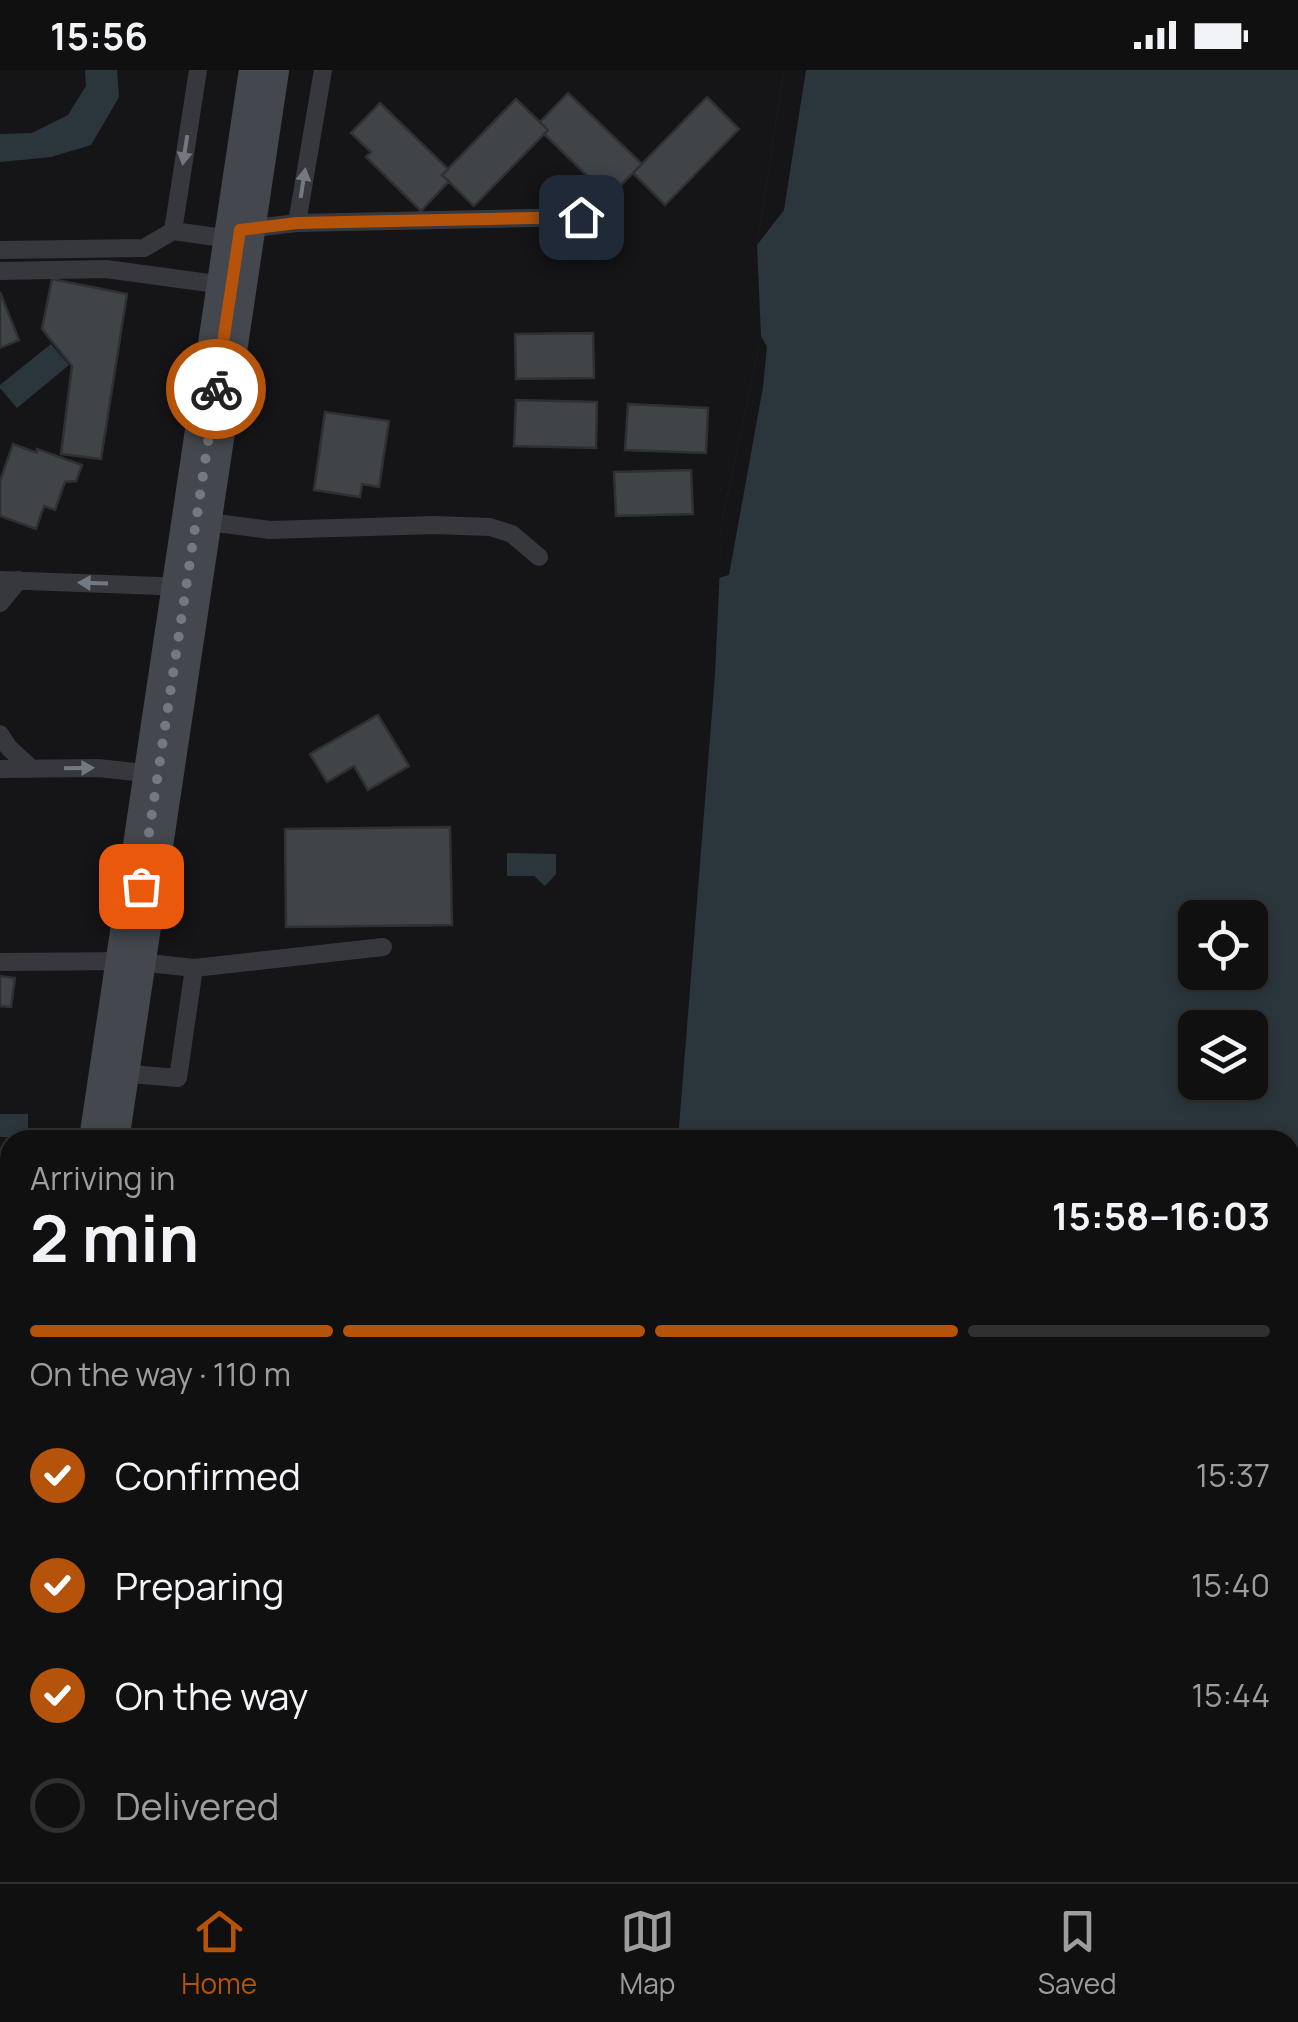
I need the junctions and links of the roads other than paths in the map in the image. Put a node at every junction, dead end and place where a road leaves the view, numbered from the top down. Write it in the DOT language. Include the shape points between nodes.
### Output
graph roads {
  1 [pos="198,70"];
  2 [pos="264,70"];
  3 [pos="323,70"];
  4 [pos="581,217"];
  5 [pos="297,223"];
  6 [pos="173,231"];
  7 [pos="0,250"];
  8 [pos="236,252"];
  9 [pos="0,271"];
  10 [pos="196,520"];
  11 [pos="539,558"];
  12 [pos="9,580"];
  13 [pos="186,587"];
  14 [pos="0,602"];
  15 [pos="0,734"];
  16 [pos="32,768"];
  17 [pos="0,769"];
  18 [pos="158,774"];
  19 [pos="383,948"];
  20 [pos="130,960"];
  21 [pos="0,962"];
  22 [pos="194,968"];
  23 [pos="113,1072"];
  24 [pos="105,1130"];
  1 -- 6 [label="lane, one-way"];
  2 -- 8 [label="main road"];
  5 -- 3 [label="lane, one-way"];
  4 -- 5 [label="lane"];
  5 -- 8 [label="lane"];
  6 -- 7 [label="lane" via="144,248"];
  6 -- 8 [label="lane"];
  8 -- 9 [label="lane" via="106,269"];
  8 -- 10 [label="main road"];
  10 -- 11 [label="lane" via="270,530 490,527 512,534"];
  10 -- 13 [label="main road"];
  13 -- 12 [label="lane, one-way"];
  12 -- 14 [label="lane"];
  13 -- 18 [label="main road"];
  15 -- 16 [label="lane"];
  16 -- 17 [label="lane"];
  16 -- 18 [label="lane, one-way"];
  18 -- 20 [label="main road"];
  19 -- 22 [label="lane"];
  20 -- 21 [label="lane"];
  20 -- 22 [label="lane"];
  20 -- 23 [label="main road"];
  22 -- 23 [label="lane" via="178,1078"];
  23 -- 24 [label="main road"];
}
